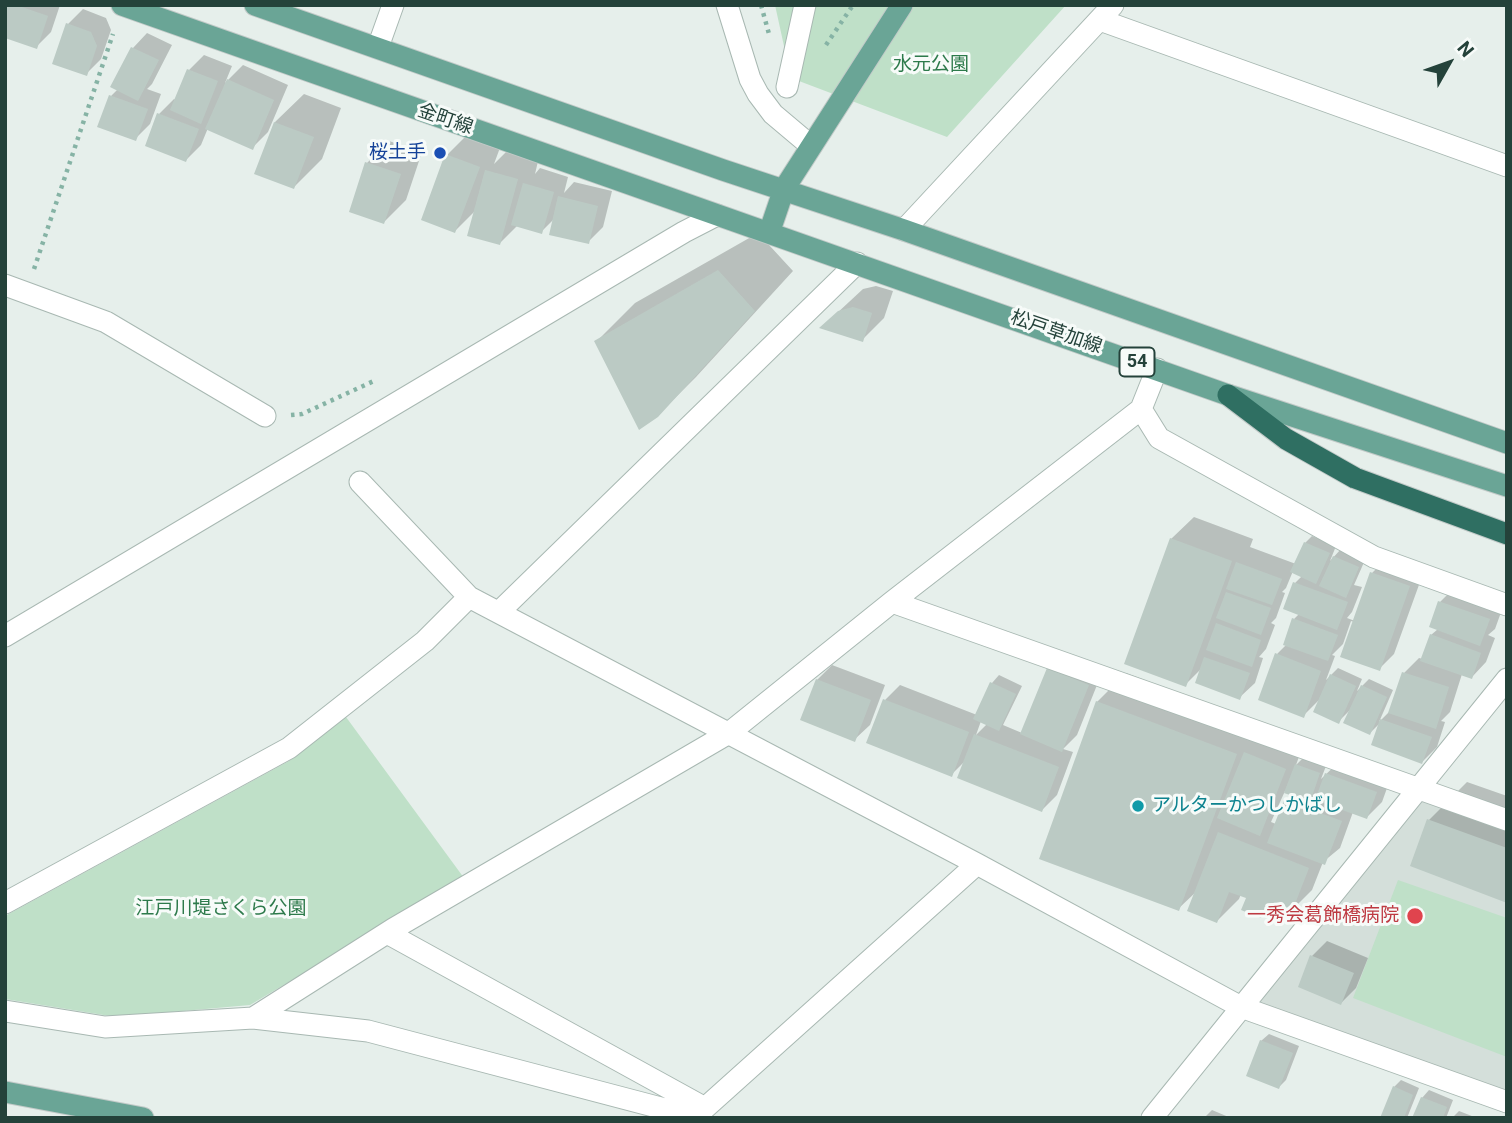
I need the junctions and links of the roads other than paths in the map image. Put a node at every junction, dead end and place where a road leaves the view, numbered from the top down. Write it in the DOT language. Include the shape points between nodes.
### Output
graph roads {
  1 [pos="122,5"];
  2 [pos="254,5"];
  3 [pos="393,5"];
  4 [pos="727,5"];
  5 [pos="805,5"];
  6 [pos="902,5"];
  7 [pos="1106,13"];
  8 [pos="378,47"];
  9 [pos="787,87"];
  10 [pos="811,146"];
  11 [pos="1507,166"];
  12 [pos="784,189"];
  13 [pos="718,215"];
  14 [pos="904,230"];
  15 [pos="769,233"];
  16 [pos="857,264"];
  17 [pos="5,285"];
  18 [pos="1157,369"];
  19 [pos="1228,395"];
  20 [pos="1141,409"];
  21 [pos="265,416"];
  22 [pos="1507,443"];
  23 [pos="360,482"];
  24 [pos="1507,486"];
  25 [pos="1507,534"];
  26 [pos="469,597"];
  27 [pos="892,602"];
  28 [pos="1507,605"];
  29 [pos="499,612"];
  30 [pos="5,636"];
  31 [pos="1507,679"];
  32 [pos="729,733"];
  33 [pos="1418,789"];
  34 [pos="1507,820"];
  35 [pos="977,863"];
  36 [pos="5,903"];
  37 [pos="387,933"];
  38 [pos="1241,1007"];
  39 [pos="5,1011"];
  40 [pos="253,1018"];
  41 [pos="5,1092"];
  42 [pos="1507,1102"];
  43 [pos="699,1114"];
  44 [pos="142,1118"];
  45 [pos="1152,1118"];
  1 -- 13 [label="main road, 金町線"];
  2 -- 8 [label="main road"];
  3 -- 8 [label="street"];
  4 -- 10 [label="street" via="758,94 773,114"];
  5 -- 9 [label="street"];
  6 -- 10 [label="main road"];
  7 -- 11 [label="street"];
  7 -- 14 [label="street"];
  8 -- 12 [label="main road"];
  10 -- 12 [label="main road"];
  12 -- 14 [label="main road, 54"];
  12 -- 15 [label="main road"];
  13 -- 15 [label="main road, 金町線"];
  13 -- 30 [label="street"];
  14 -- 22 [label="main road, 54"];
  15 -- 16 [label="main road, 松戸草加線 / 54"];
  16 -- 18 [label="main road, 松戸草加線 / 54"];
  16 -- 29 [label="street"];
  17 -- 21 [label="street" via="106,322"];
  18 -- 19 [label="main road, 松戸草加線 / 54"];
  18 -- 20 [label="street"];
  19 -- 24 [label="main road, 松戸草加線 / 54"];
  19 -- 25 [label="highway" via="1286,439 1355,478"];
  20 -- 27 [label="street"];
  20 -- 28 [label="street" via="1158,438 1362,551"];
  23 -- 26 [label="street"];
  26 -- 29 [label="street"];
  26 -- 36 [label="street" via="425,641 289,747"];
  27 -- 32 [label="street"];
  27 -- 33 [label="street"];
  29 -- 32 [label="street"];
  31 -- 33 [label="street"];
  32 -- 35 [label="street"];
  32 -- 37 [label="street"];
  33 -- 34 [label="street"];
  33 -- 38 [label="street"];
  35 -- 38 [label="street"];
  35 -- 43 [label="street"];
  37 -- 40 [label="street"];
  37 -- 43 [label="street"];
  38 -- 42 [label="street"];
  38 -- 45 [label="street"];
  39 -- 40 [label="street" via="105,1027"];
  40 -- 43 [label="street" via="368,1031"];
  41 -- 44 [label="main road"];
}
